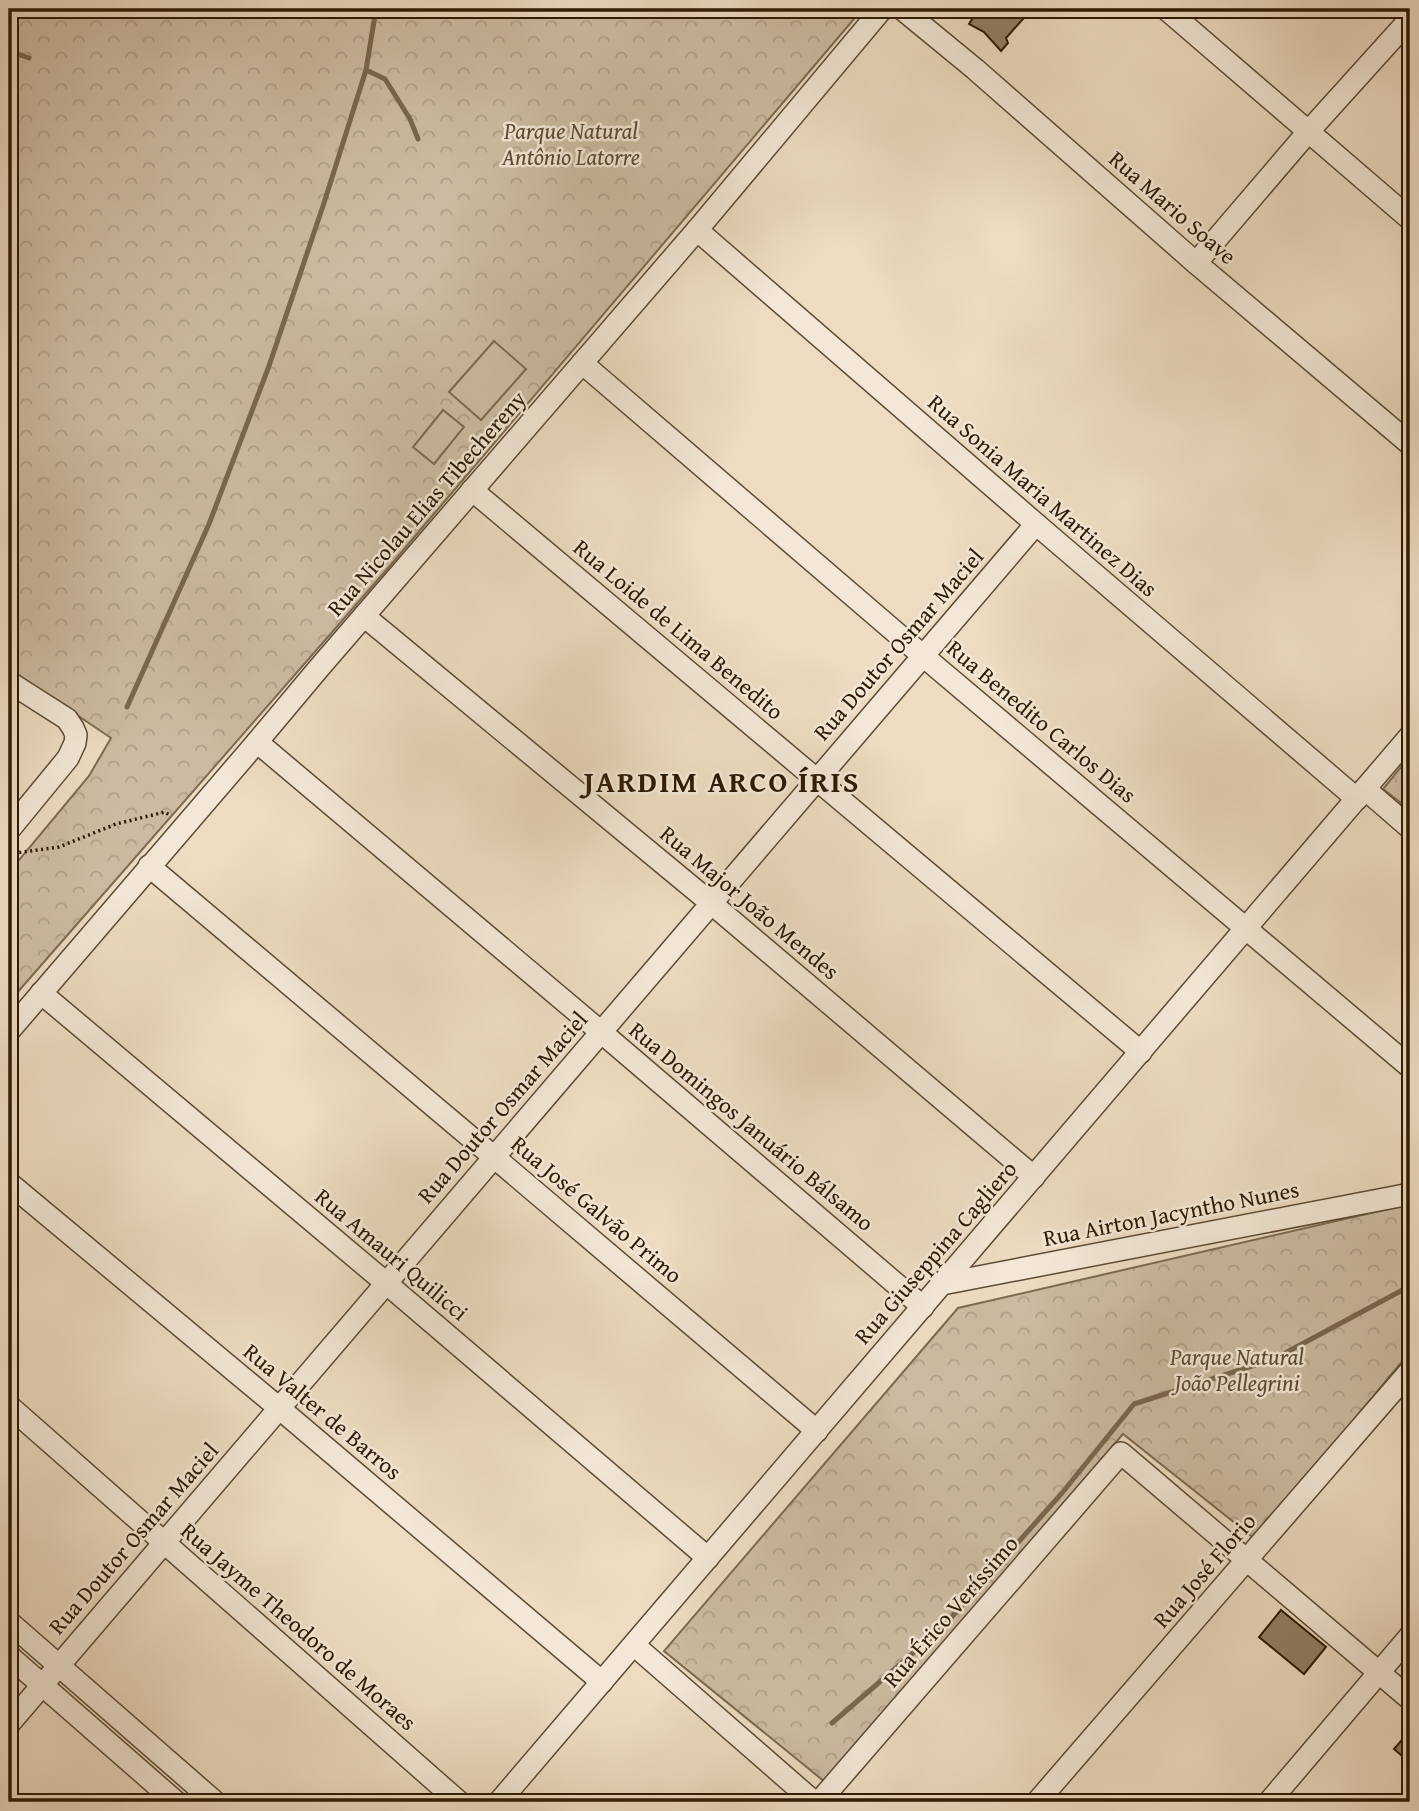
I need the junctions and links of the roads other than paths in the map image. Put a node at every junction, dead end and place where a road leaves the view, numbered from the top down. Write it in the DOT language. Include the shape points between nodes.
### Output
graph roads {
  1 [pos="882,9"];
  2 [pos="902,9"];
  3 [pos="1166,9"];
  4 [pos="1410,19"];
  5 [pos="1308,132"];
  6 [pos="1410,219"];
  7 [pos="697,230"];
  8 [pos="1196,263"];
  9 [pos="582,363"];
  10 [pos="1410,444"];
  11 [pos="472,490"];
  12 [pos="1036,524"];
  13 [pos="364,616"];
  14 [pos="922,656"];
  15 [pos="9,682"];
  16 [pos="1410,736"];
  17 [pos="257,742"];
  18 [pos="817,779"];
  19 [pos="1361,794"];
  20 [pos="1410,828"];
  21 [pos="9,830"];
  22 [pos="149,866"];
  23 [pos="711,903"];
  24 [pos="1246,927"];
  25 [pos="41,993"];
  26 [pos="9,1031"];
  27 [pos="601,1032"];
  28 [pos="1141,1052"];
  29 [pos="1410,1067"];
  30 [pos="494,1157"];
  31 [pos="1034,1177"];
  32 [pos="9,1183"];
  33 [pos="1410,1194"];
  34 [pos="386,1283"];
  35 [pos="942,1284"];
  36 [pos="923,1307"];
  37 [pos="1410,1371"];
  38 [pos="9,1406"];
  39 [pos="279,1408"];
  40 [pos="817,1431"];
  41 [pos="164,1542"];
  42 [pos="708,1558"];
  43 [pos="1247,1561"];
  44 [pos="9,1622"];
  45 [pos="1410,1636"];
  46 [pos="634,1645"];
  47 [pos="9,1656"];
  48 [pos="59,1665"];
  49 [pos="1380,1673"];
  50 [pos="602,1682"];
  51 [pos="42,1685"];
  52 [pos="1410,1699"];
  53 [pos="9,1724"];
  54 [pos="176,1802"];
  55 [pos="215,1802"];
  56 [pos="460,1802"];
  57 [pos="499,1802"];
  58 [pos="817,1802"];
  59 [pos="1037,1802"];
  60 [pos="1269,1802"];
  1 -- 7 [label="street, Rua Nicolau Elias Tibechereny"];
  2 -- 8 [label="street, Rua Mario Soave"];
  3 -- 5 [label="street"];
  4 -- 5 [label="street"];
  5 -- 6 [label="street"];
  5 -- 8 [label="street"];
  7 -- 9 [label="street, Rua Nicolau Elias Tibechereny"];
  7 -- 12 [label="street, Rua Sonia Maria Martinez Dias"];
  8 -- 10 [label="street, Rua Mario Soave"];
  9 -- 11 [label="street, Rua Nicolau Elias Tibechereny"];
  9 -- 14 [label="street, Rua Benedito Carlos Dias"];
  11 -- 13 [label="street, Rua Nicolau Elias Tibechereny"];
  11 -- 18 [label="street, Rua Loide de Lima Benedito"];
  12 -- 14 [label="street, Rua Doutor Osmar Maciel"];
  12 -- 19 [label="street, Rua Sonia Maria Martinez Dias"];
  13 -- 17 [label="street, Rua Nicolau Elias Tibechereny"];
  13 -- 23 [label="street, Rua Major João Mendes"];
  14 -- 18 [label="street, Rua Doutor Osmar Maciel"];
  14 -- 24 [label="street, Rua Benedito Carlos Dias"];
  15 -- 21 [label="street" via="67,719 75,735 68,758"];
  16 -- 19 [label="street, Rua Giuseppina Cagliero"];
  17 -- 22 [label="street, Rua Nicolau Elias Tibechereny"];
  17 -- 27 [label="street, Rua Domingos Januário Bálsamo"];
  18 -- 23 [label="street, Rua Doutor Osmar Maciel"];
  18 -- 28 [label="street, Rua Loide de Lima Benedito"];
  19 -- 20 [label="street, Rua Sonia Maria Martinez Dias"];
  19 -- 24 [label="street, Rua Giuseppina Cagliero"];
  22 -- 25 [label="street, Rua Nicolau Elias Tibechereny"];
  22 -- 30 [label="street, Rua José Galvão Primo"];
  23 -- 27 [label="street, Rua Doutor Osmar Maciel"];
  23 -- 31 [label="street, Rua Major João Mendes"];
  24 -- 28 [label="street, Rua Giuseppina Cagliero"];
  24 -- 29 [label="street, Rua Benedito Carlos Dias"];
  25 -- 26 [label="street, Rua Nicolau Elias Tibechereny"];
  25 -- 34 [label="street, Rua Amauri Quilicci"];
  27 -- 30 [label="street, Rua Doutor Osmar Maciel"];
  27 -- 36 [label="street, Rua Domingos Januário Bálsamo"];
  28 -- 31 [label="street, Rua Giuseppina Cagliero"];
  30 -- 34 [label="street, Rua Doutor Osmar Maciel"];
  30 -- 40 [label="street, Rua José Galvão Primo"];
  31 -- 35 [label="street, Rua Giuseppina Cagliero"];
  32 -- 39 [label="street, Rua Valter de Barros"];
  33 -- 35 [label="street, Rua Airton Jacyntho Nunes"];
  34 -- 39 [label="street, Rua Doutor Osmar Maciel"];
  34 -- 42 [label="street, Rua Amauri Quilicci"];
  35 -- 36 [label="street, Rua Giuseppina Cagliero"];
  36 -- 40 [label="street, Rua Giuseppina Cagliero"];
  37 -- 43 [label="street, Rua José Florio"];
  38 -- 41 [label="street, Rua Jayme Theodoro de Moraes"];
  39 -- 41 [label="street, Rua Doutor Osmar Maciel"];
  39 -- 50 [label="street, Rua Valter de Barros"];
  40 -- 42 [label="street, Rua Giuseppina Cagliero"];
  41 -- 48 [label="street, Rua Doutor Osmar Maciel"];
  41 -- 56 [label="street, Rua Jayme Theodoro de Moraes"];
  42 -- 46 [label="street, Rua Giuseppina Cagliero"];
  43 -- 49 [label="street"];
  43 -- 58 [label="street, Rua Érico Veríssimo" via="1121,1453"];
  43 -- 59 [label="street, Rua José Florio"];
  44 -- 48 [label="street"];
  45 -- 49 [label="street"];
  46 -- 50 [label="street, Rua Giuseppina Cagliero"];
  46 -- 58 [label="street"];
  47 -- 51 [label="street"];
  48 -- 51 [label="street, Rua Doutor Osmar Maciel"];
  48 -- 55 [label="street"];
  49 -- 52 [label="street"];
  49 -- 60 [label="street"];
  50 -- 57 [label="street, Rua Giuseppina Cagliero"];
  51 -- 53 [label="street, Rua Doutor Osmar Maciel"];
  51 -- 54 [label="street"];
}
